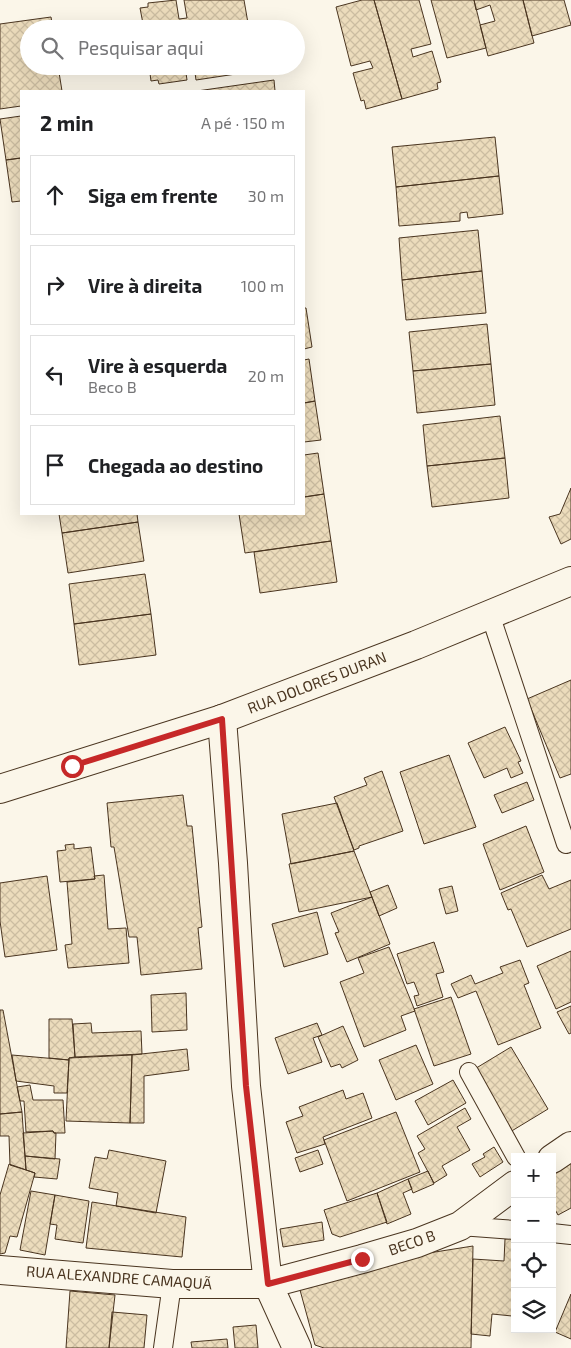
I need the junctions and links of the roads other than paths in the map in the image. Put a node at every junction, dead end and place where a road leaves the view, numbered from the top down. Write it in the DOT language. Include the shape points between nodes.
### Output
graph roads {
  1 [pos="571,581"];
  2 [pos="490,614"];
  3 [pos="222,719"];
  4 [pos="0,789"];
  5 [pos="566,844"];
  6 [pos="469,1072"];
  7 [pos="571,1146"];
  8 [pos="514,1153"];
  9 [pos="556,1156"];
  10 [pos="511,1188"];
  11 [pos="460,1226"];
  12 [pos="511,1230"];
  13 [pos="556,1233"];
  14 [pos="571,1235"];
  15 [pos="0,1270"];
  16 [pos="172,1284"];
  17 [pos="268,1284"];
  18 [pos="163,1348"];
  19 [pos="297,1348"];
  1 -- 2 [label="street, RUA DOLORES DURAN"];
  2 -- 3 [label="street, RUA DOLORES DURAN"];
  2 -- 5 [label="lane"];
  3 -- 4 [label="street, RUA DOLORES DURAN"];
  3 -- 17 [label="street" via="246,1086"];
  6 -- 8 [label="lane"];
  7 -- 9 [label="street"];
  10 -- 11 [label="street, BECO B"];
  11 -- 12 [label="lane"];
  11 -- 17 [label="street, BECO B" via="399,1248"];
  13 -- 14 [label="lane"];
  15 -- 16 [label="street, RUA ALEXANDRE CAMAQUÃ"];
  16 -- 17 [label="street, RUA ALEXANDRE CAMAQUÃ"];
  16 -- 18 [label="lane"];
  17 -- 19 [label="street"];
}
